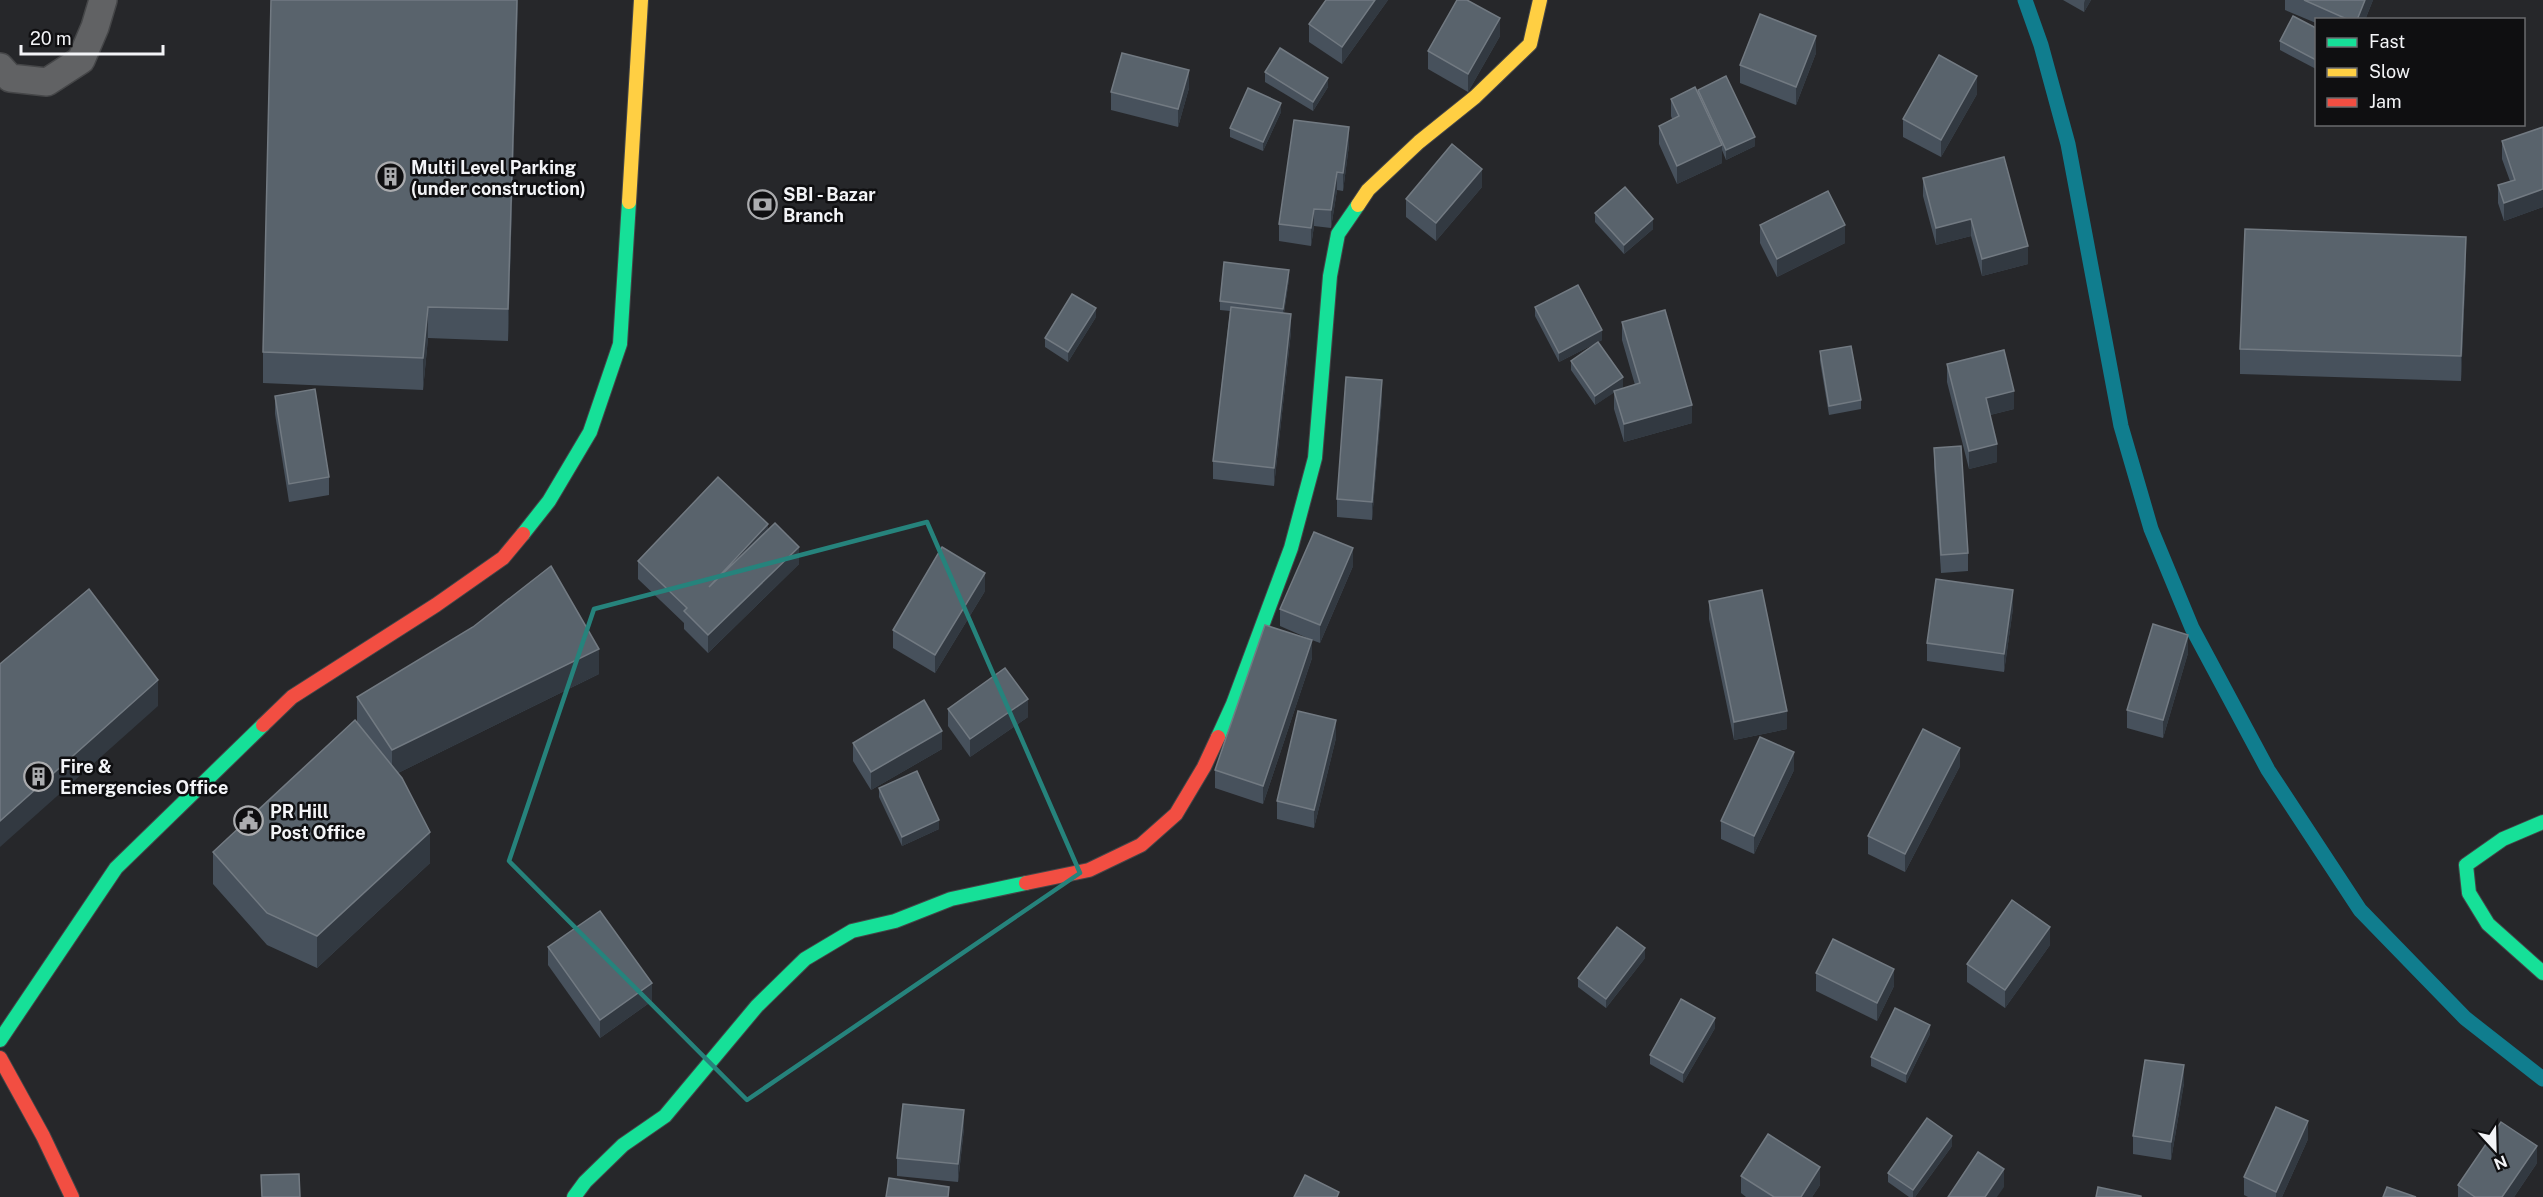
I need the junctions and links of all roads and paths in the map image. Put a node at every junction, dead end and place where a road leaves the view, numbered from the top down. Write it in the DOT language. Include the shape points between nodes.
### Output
graph roads {
  1 [pos="103,0"];
  2 [pos="641,0"];
  3 [pos="1540,0"];
  4 [pos="0,67"];
  5 [pos="2543,822"];
  6 [pos="2543,973"];
  7 [pos="0,1040"];
  8 [pos="0,1058"];
  9 [pos="72,1197"];
  10 [pos="574,1197"];
  1 -- 4 [label="lane" via="81,60 47,82 10,78"];
  2 -- 7 [label="main road" via="620,344 590,432 549,501 503,558 292,697 116,868"];
  3 -- 10 [label="main road" via="1530,44 1368,190 1338,234 1330,276 1315,458 1291,548 1233,704 1204,767 1176,814 1141,845 1089,870 951,899 895,921 852,931 805,959 758,1006 665,1116 623,1145"];
  5 -- 6 [label="main road" via="2503,838 2466,865 2469,893 2488,924"];
  8 -- 9 [label="main road"];
}
